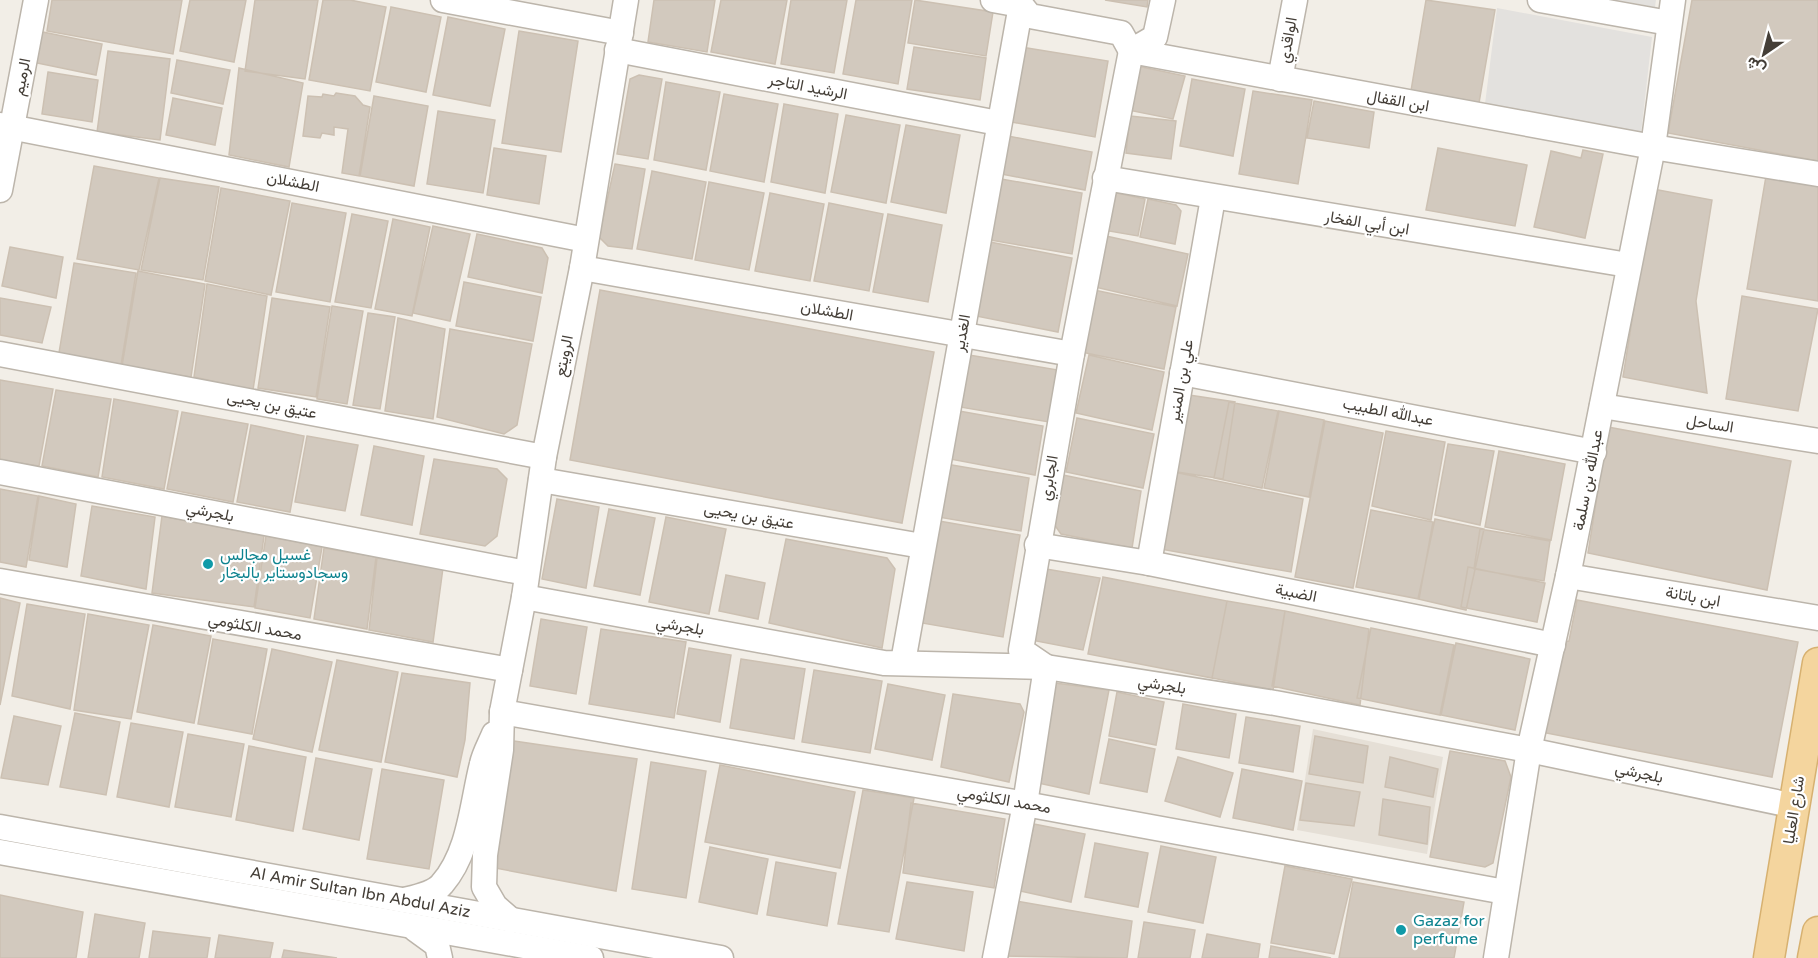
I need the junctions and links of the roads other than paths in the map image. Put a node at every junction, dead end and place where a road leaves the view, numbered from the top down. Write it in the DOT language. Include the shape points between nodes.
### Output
graph roads {
  1 [pos="36,0"];
  2 [pos="443,0"];
  3 [pos="626,0"];
  4 [pos="993,0"];
  5 [pos="1163,0"];
  6 [pos="1295,0"];
  7 [pos="1540,0"];
  8 [pos="1020,5"];
  9 [pos="1671,12"];
  10 [pos="619,42"];
  11 [pos="1131,51"];
  12 [pos="1281,79"];
  13 [pos="998,123"];
  14 [pos="6,126"];
  15 [pos="1653,147"];
  16 [pos="1818,174"];
  17 [pos="1106,178"];
  18 [pos="0,190"];
  19 [pos="1213,198"];
  20 [pos="586,240"];
  21 [pos="1628,265"];
  22 [pos="582,268"];
  23 [pos="962,336"];
  24 [pos="0,354"];
  25 [pos="1072,354"];
  26 [pos="1182,373"];
  27 [pos="1602,406"];
  28 [pos="1818,441"];
  29 [pos="1594,452"];
  30 [pos="543,468"];
  31 [pos="0,472"];
  32 [pos="1037,545"];
  33 [pos="922,546"];
  34 [pos="1149,563"];
  35 [pos="1569,576"];
  36 [pos="0,581"];
  37 [pos="525,585"];
  38 [pos="1818,618"];
  39 [pos="1553,645"];
  40 [pos="903,662"];
  41 [pos="1818,663"];
  42 [pos="1046,667"];
  43 [pos="510,670"];
  44 [pos="502,712"];
  45 [pos="1529,750"];
  46 [pos="1025,804"];
  47 [pos="1795,806"];
  48 [pos="0,827"];
  49 [pos="0,852"];
  50 [pos="1505,892"];
  51 [pos="401,900"];
  52 [pos="511,920"];
  53 [pos="411,926"];
  54 [pos="1818,932"];
  55 [pos="517,945"];
  56 [pos="440,958"];
  57 [pos="495,958"];
  58 [pos="591,958"];
  59 [pos="722,958"];
  60 [pos="996,958"];
  61 [pos="1496,958"];
  62 [pos="1769,958"];
  63 [pos="1813,958"];
  1 -- 14 [label="street, الرميم"];
  2 -- 10 [label="street, الرشيد التاجر"];
  3 -- 10 [label="street, الرويتع"];
  4 -- 8 [label="street"];
  5 -- 11 [label="street" via="1155,37"];
  6 -- 12 [label="street, الواقدي"];
  7 -- 9 [label="street"];
  8 -- 11 [label="street" via="1030,16 1121,33"];
  8 -- 13 [label="street, الغدير"];
  9 -- 15 [label="street, عبدالله بن سلمة"];
  10 -- 13 [label="street, الرشيد التاجر"];
  10 -- 20 [label="street, الرويتع"];
  11 -- 12 [label="street, ابن القفال"];
  11 -- 17 [label="street, الجابري"];
  12 -- 15 [label="street, ابن القفال"];
  13 -- 23 [label="street, الغدير"];
  14 -- 18 [label="street, الرميم"];
  14 -- 20 [label="street, الطشلان"];
  15 -- 16 [label="street, ابن القفال"];
  15 -- 21 [label="street, عبدالله بن سلمة"];
  17 -- 19 [label="street, ابن أبي الفخار"];
  17 -- 25 [label="street, الجابري"];
  19 -- 21 [label="street, ابن أبي الفخار"];
  19 -- 26 [label="street, علي بن المنير"];
  20 -- 22 [label="street, الرويتع"];
  21 -- 27 [label="street, عبدالله بن سلمة"];
  22 -- 23 [label="street, الطشلان"];
  22 -- 30 [label="street, الرويتع"];
  23 -- 25 [label="street, الطشلان"];
  23 -- 33 [label="street, الغدير"];
  24 -- 30 [label="street, عتيق بن يحيى"];
  25 -- 32 [label="street, الجابري"];
  26 -- 29 [label="street, عبدالله الطبيب"];
  26 -- 34 [label="street, علي بن المنير"];
  27 -- 28 [label="street, الساحل"];
  27 -- 29 [label="street, عبدالله بن سلمة"];
  29 -- 35 [label="street, عبدالله بن سلمة"];
  30 -- 33 [label="street, عتيق بن يحيى"];
  30 -- 37 [label="street, الرويتع"];
  31 -- 37 [label="street, بلجرشي"];
  32 -- 34 [label="street, الضبية"];
  32 -- 42 [label="street, الجابري" via="1021,651"];
  33 -- 40 [label="street, الغدير"];
  34 -- 39 [label="street, الضبية"];
  35 -- 38 [label="street, ابن باتانة"];
  35 -- 39 [label="street, عبدالله بن سلمة"];
  36 -- 43 [label="street, محمد الكلثومي"];
  37 -- 40 [label="street, بلجرشي" via="884,663"];
  37 -- 43 [label="street, الرويتع"];
  39 -- 45 [label="street, عبدالله بن سلمة"];
  40 -- 42 [label="street, بلجرشي"];
  41 -- 47 [label="main road, شارع العليا"];
  42 -- 45 [label="street, بلجرشي" via="1275,703"];
  42 -- 46 [label="street"];
  43 -- 44 [label="street, الرويتع"];
  44 -- 46 [label="street, محمد الكلثومي"];
  44 -- 51 [label="street" via="482,762 464,841 453,868 441,885 424,895"];
  44 -- 52 [label="street" via="484,887 495,906"];
  45 -- 47 [label="street, بلجرشي"];
  45 -- 50 [label="street, عبدالله بن سلمة"];
  46 -- 50 [label="street, محمد الكلثومي"];
  46 -- 60 [label="street"];
  47 -- 62 [label="main road, شارع العليا"];
  48 -- 51 [label="street, Al Amir Sultan Ibn Abdul Aziz"];
  49 -- 53 [label="street, Al Amir Sultan Ibn Abdul Aziz"];
  50 -- 61 [label="street, عبدالله بن سلمة"];
  51 -- 52 [label="street, Al Amir Sultan Ibn Abdul Aziz"];
  52 -- 59 [label="street, Al Amir Sultan Ibn Abdul Aziz"];
  53 -- 55 [label="street, Al Amir Sultan Ibn Abdul Aziz"];
  53 -- 56 [label="street" via="437,945"];
  54 -- 63 [label="main road"];
  55 -- 57 [label="street"];
  55 -- 58 [label="street, Al Amir Sultan Ibn Abdul Aziz"];
}
